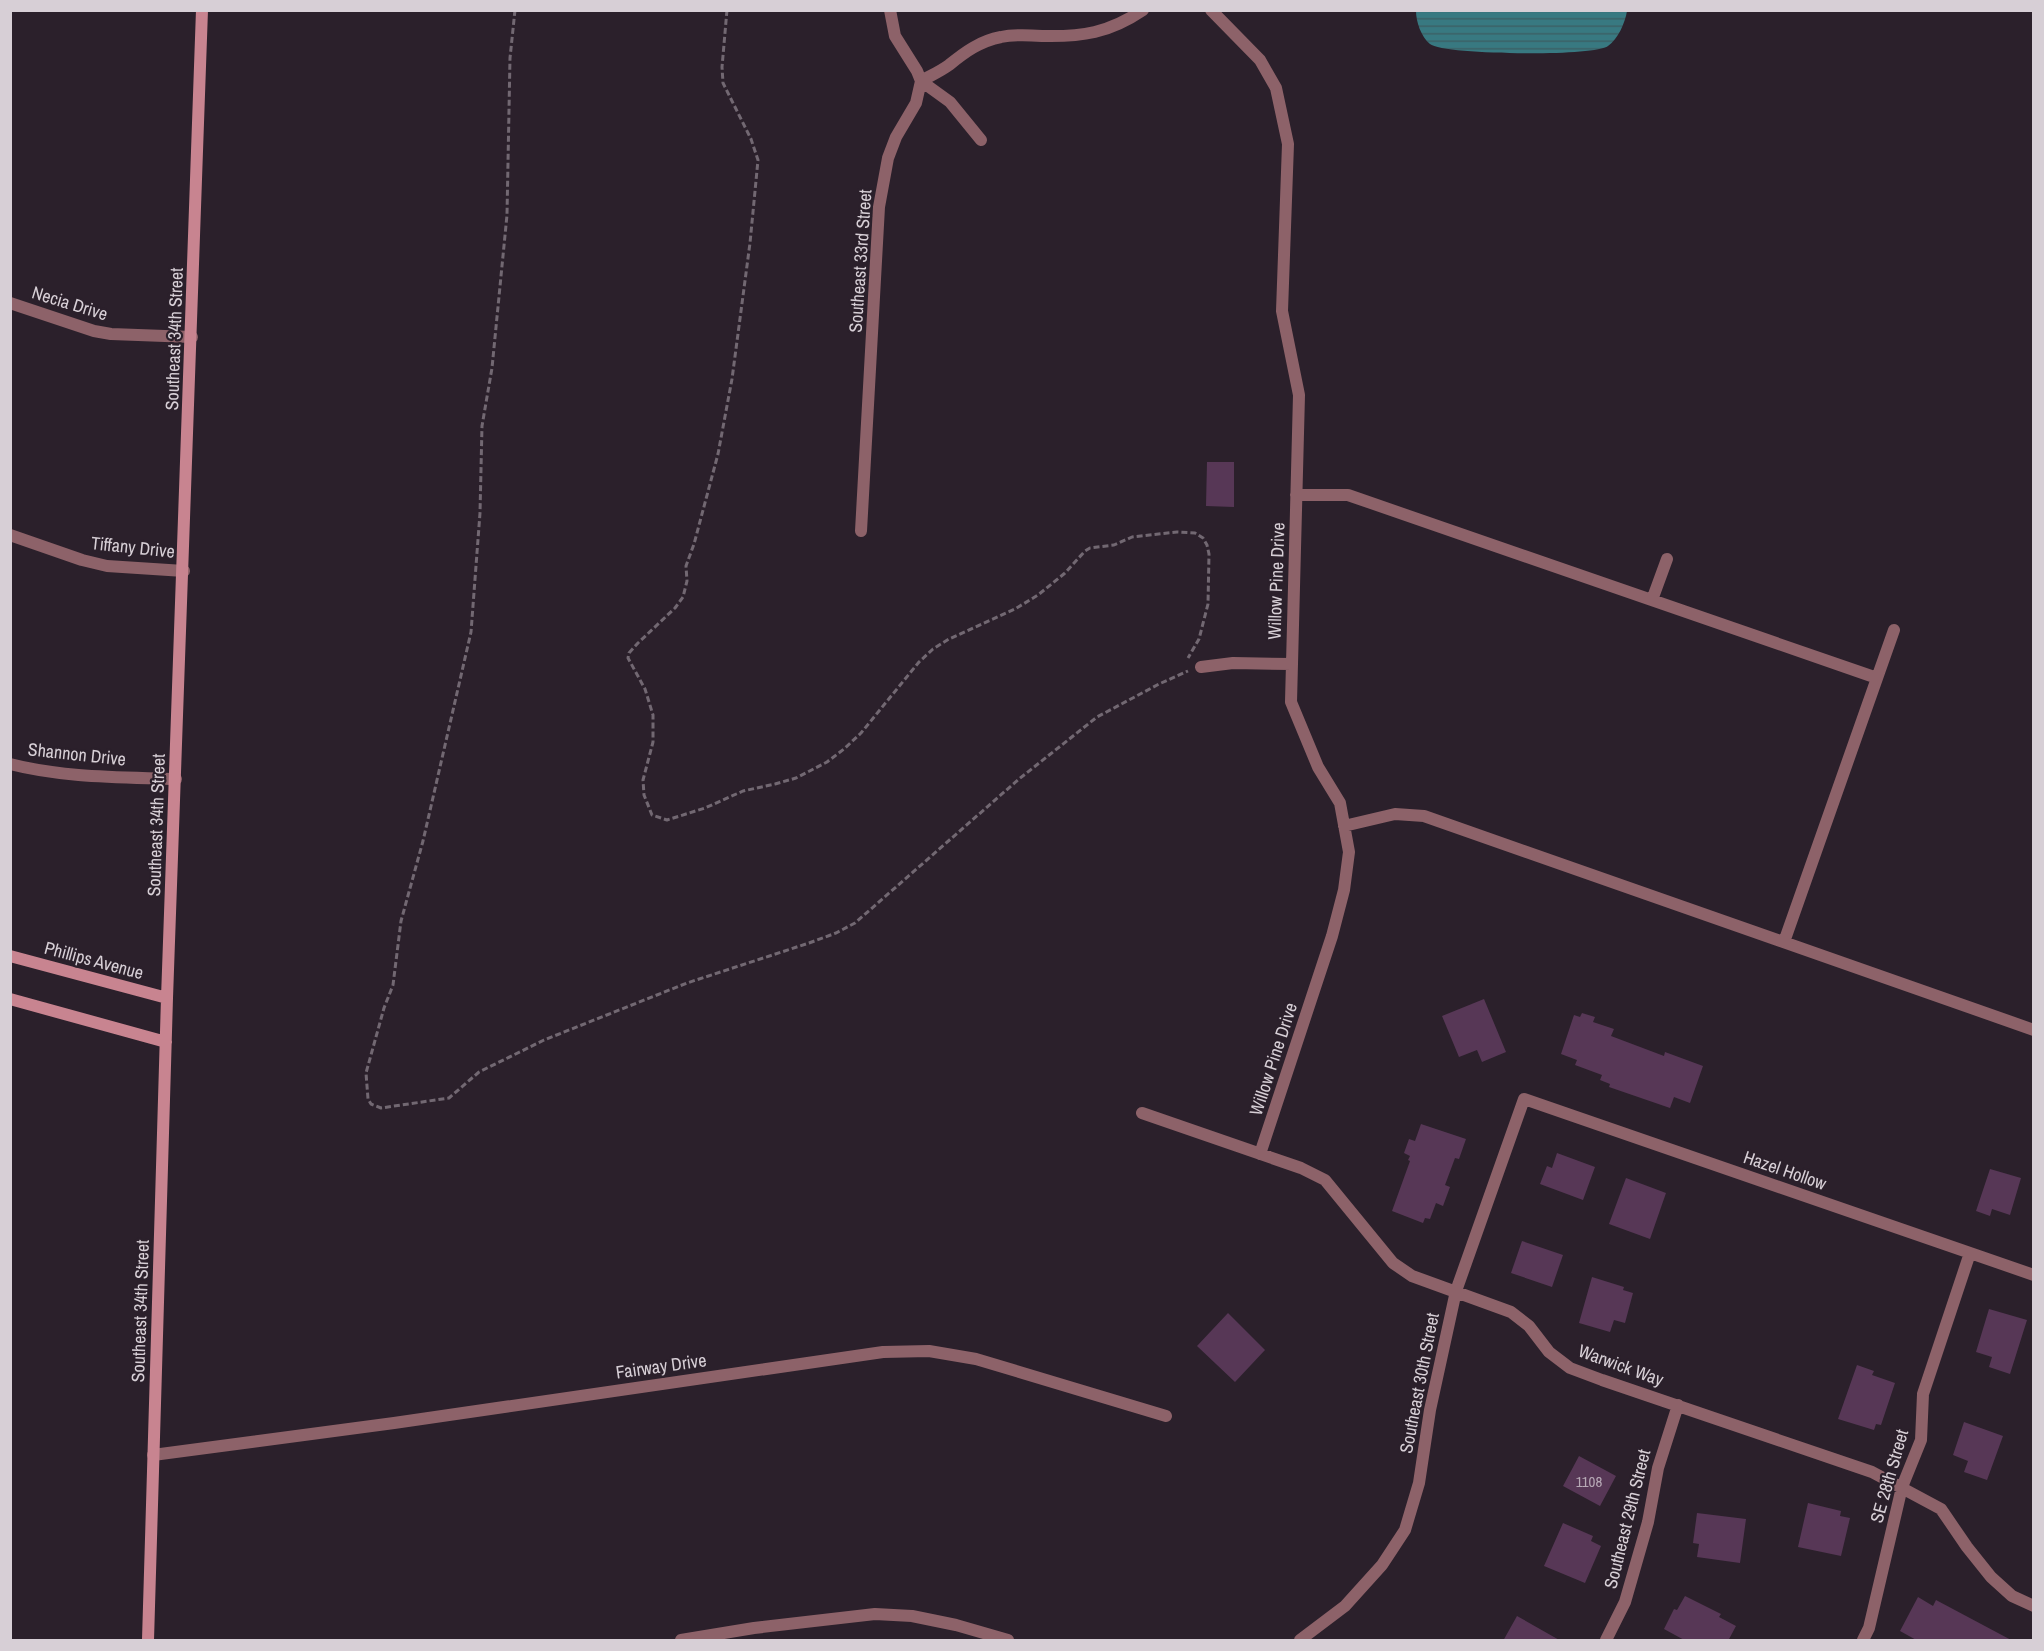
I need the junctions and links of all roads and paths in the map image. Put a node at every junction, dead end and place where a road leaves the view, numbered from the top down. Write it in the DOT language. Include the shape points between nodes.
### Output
graph roads {
  1 [pos="202,10"];
  2 [pos="515,10"];
  3 [pos="727,10"];
  4 [pos="890,10"];
  5 [pos="1143,10"];
  6 [pos="1211,10"];
  7 [pos="921,81"];
  8 [pos="981,140"];
  9 [pos="10,303"];
  10 [pos="192,337"];
  11 [pos="1296,495"];
  12 [pos="861,531"];
  13 [pos="10,535"];
  14 [pos="1667,558"];
  15 [pos="184,571"];
  16 [pos="1652,600"];
  17 [pos="1894,630"];
  18 [pos="1292,664"];
  19 [pos="1201,667"];
  20 [pos="1180,673"];
  21 [pos="1877,678"];
  22 [pos="10,764"];
  23 [pos="176,779"];
  24 [pos="1344,826"];
  25 [pos="1784,942"];
  26 [pos="10,956"];
  27 [pos="167,998"];
  28 [pos="10,999"];
  29 [pos="2034,1030"];
  30 [pos="166,1042"];
  31 [pos="1524,1099"];
  32 [pos="1142,1113"];
  33 [pos="1260,1154"];
  34 [pos="1970,1253"];
  35 [pos="2034,1275"];
  36 [pos="1456,1291"];
  37 [pos="1677,1404"];
  38 [pos="1166,1416"];
  39 [pos="153,1455"];
  40 [pos="1902,1487"];
  41 [pos="2034,1606"];
  42 [pos="148,1641"];
  43 [pos="681,1641"];
  44 [pos="1008,1641"];
  45 [pos="1299,1641"];
  46 [pos="1606,1641"];
  47 [pos="1863,1641"];
  1 -- 10 [label="street, Southeast 34th Street"];
  2 -- 20 [label="path" via="510,58 507,215 492,368 482,426 471,632 401,921 393,985 370,1055 366,1084 371,1104 381,1108 449,1098 479,1072 544,1040 855,923 1019,779 1097,717"];
  3 -- 20 [label="path" via="723,83 758,160 732,379 718,454 686,566 686,589 675,608 629,654 651,706 654,729 643,780 652,815 667,820 743,791 796,778 827,762 861,733 933,650 1038,595 1085,551 1132,537 1195,533 1208,545 1208,604 1198,639"];
  4 -- 7 [label="street" via="895,36"];
  5 -- 7 [label="street" via="1105,31 1083,36 1021,35 982,42"];
  6 -- 11 [label="street, Willow Pine Drive" via="1260,60 1276,88 1288,144 1282,311 1299,395"];
  7 -- 8 [label="street" via="950,102"];
  7 -- 12 [label="street, Southeast 33rd Street" via="916,103 888,158 879,207"];
  9 -- 10 [label="street, Necia Drive" via="103,332"];
  10 -- 15 [label="street, Southeast 34th Street"];
  11 -- 16 [label="street" via="1348,495"];
  11 -- 18 [label="street, Willow Pine Drive"];
  13 -- 15 [label="street, Tiffany Drive" via="107,566"];
  14 -- 16 [label="street"];
  15 -- 23 [label="street, Southeast 34th Street"];
  16 -- 21 [label="street"];
  17 -- 21 [label="street"];
  18 -- 19 [label="street"];
  18 -- 24 [label="street, Willow Pine Drive" via="1291,702 1318,767 1340,802"];
  19 -- 20 [label="path"];
  21 -- 25 [label="street"];
  22 -- 23 [label="street, Shannon Drive" via="100,776"];
  23 -- 27 [label="street, Southeast 34th Street"];
  24 -- 25 [label="street" via="1395,814 1424,816"];
  24 -- 33 [label="street, Willow Pine Drive" via="1349,852 1344,890"];
  25 -- 29 [label="street"];
  26 -- 27 [label="street, Phillips Avenue"];
  27 -- 30 [label="street, Southeast 34th Street"];
  28 -- 30 [label="street"];
  30 -- 39 [label="street, Southeast 34th Street"];
  31 -- 34 [label="street, Hazel Hollow"];
  31 -- 36 [label="street, Southeast 30th Street"];
  32 -- 33 [label="street, Warwick Way"];
  33 -- 36 [label="street, Warwick Way" via="1325,1180 1393,1263 1412,1276"];
  34 -- 35 [label="street, Hazel Hollow"];
  34 -- 40 [label="street, SE 28th Street" via="1923,1394 1921,1440"];
  36 -- 37 [label="street, Warwick Way" via="1511,1312 1570,1368"];
  36 -- 45 [label="street, Southeast 30th Street" via="1430,1410 1419,1483 1405,1530 1382,1565 1346,1606"];
  37 -- 40 [label="street, Warwick Way" via="1872,1472"];
  37 -- 46 [label="street, Southeast 29th Street" via="1625,1602"];
  38 -- 39 [label="street, Fairway Drive" via="976,1359 907,1351"];
  39 -- 42 [label="street, Southeast 34th Street"];
  40 -- 41 [label="street, Warwick Way" via="1941,1509 1991,1577 2012,1596"];
  40 -- 47 [label="street, SE 28th Street"];
  43 -- 44 [label="street" via="875,1614 912,1616"];
}
